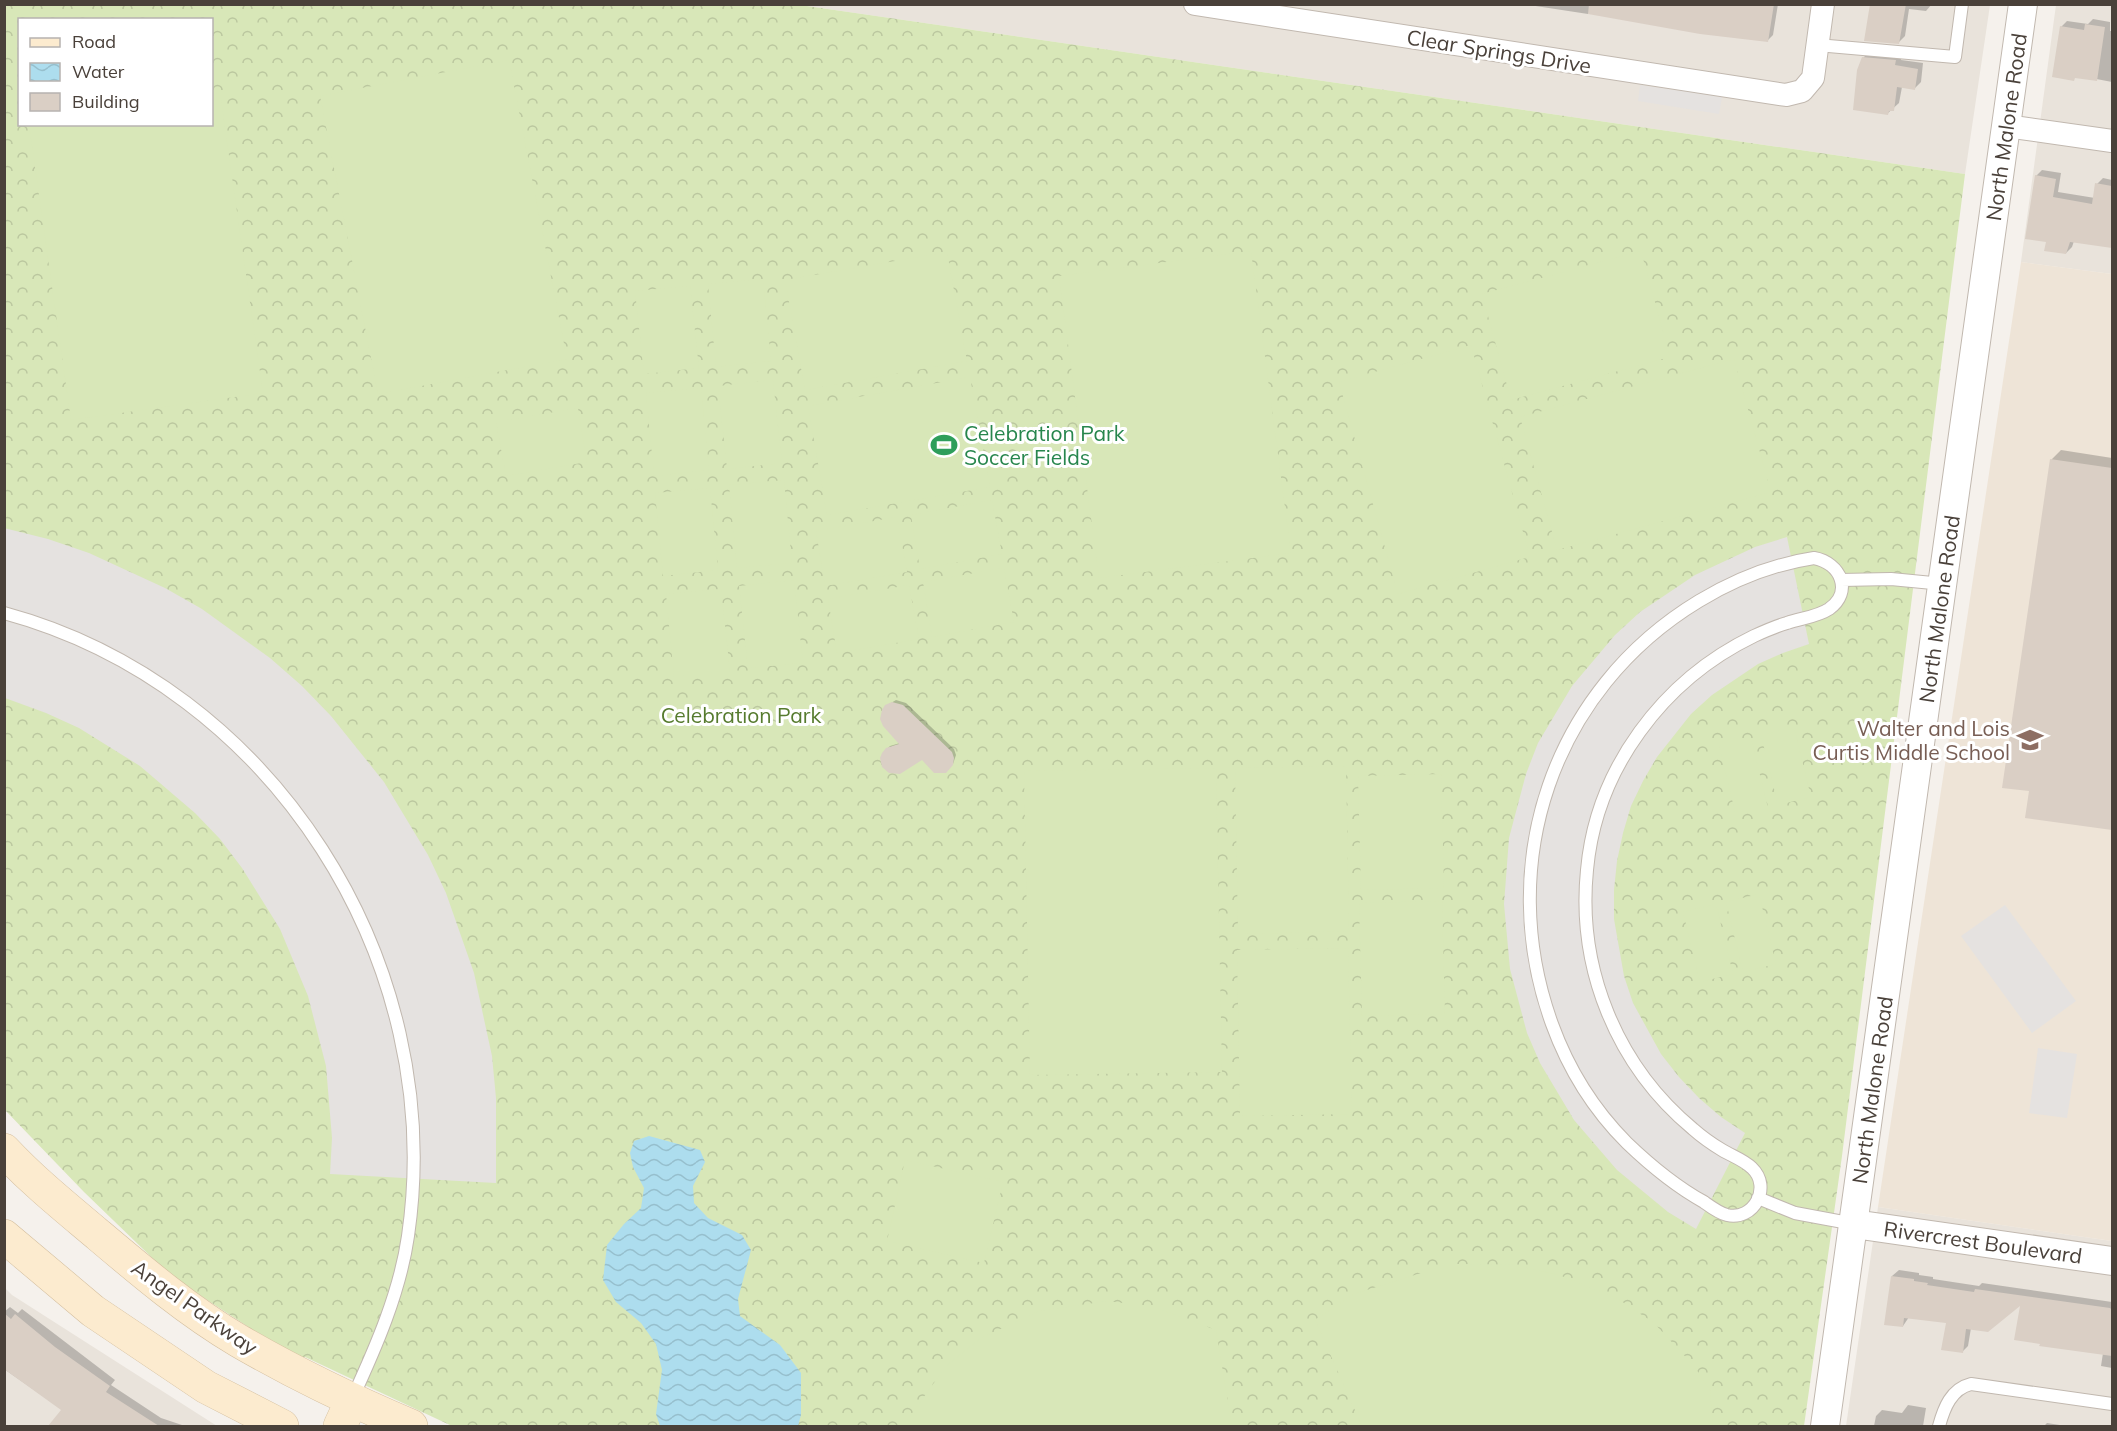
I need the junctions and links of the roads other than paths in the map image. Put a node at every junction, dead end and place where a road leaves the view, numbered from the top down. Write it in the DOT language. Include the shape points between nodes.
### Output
graph roads {
  1 [pos="1195,4"];
  2 [pos="1823,4"];
  3 [pos="1962,4"];
  4 [pos="2023,4"];
  5 [pos="1817,45"];
  6 [pos="2006,126"];
  7 [pos="2112,141"];
  8 [pos="1841,580"];
  9 [pos="1943,584"];
  10 [pos="4,613"];
  11 [pos="4,1150"];
  12 [pos="1758,1198"];
  13 [pos="1854,1224"];
  14 [pos="4,1236"];
  15 [pos="2112,1261"];
  16 [pos="2112,1404"];
  17 [pos="346,1413"];
  18 [pos="282,1426"];
  19 [pos="411,1426"];
  20 [pos="1825,1426"];
  21 [pos="1939,1426"];
  1 -- 5 [label="street, Clear Springs Drive" via="1786,95 1802,91 1813,78"];
  2 -- 5 [label="street"];
  3 -- 5 [label="lane" via="1955,57"];
  4 -- 6 [label="street, North Malone Road"];
  6 -- 7 [label="street"];
  6 -- 9 [label="street, North Malone Road"];
  8 -- 9 [label="lane"];
  8 -- 12 [label="lane" via="1838,599 1832,606 1730,648 1661,705 1611,780 1600,808 1587,866 1590,956 1620,1039 1635,1065 1673,1111 1711,1143 1752,1168 1761,1184"];
  8 -- 12 [label="lane" via="1838,571 1823,560 1793,562 1713,593 1659,629 1612,674 1575,728 1548,787 1533,850 1529,913 1537,974 1555,1033 1583,1087 1621,1137 1692,1196 1727,1215 1744,1213"];
  9 -- 13 [label="street, North Malone Road"];
  10 -- 17 [label="lane" via="53,629 125,663 223,732 279,789 303,821 341,879 366,928 392,999 401,1037 413,1116 414,1156 403,1263 372,1354"];
  11 -- 17 [label="main road, Angel Parkway" via="130,1262"];
  12 -- 13 [label="lane" via="1795,1213"];
  13 -- 15 [label="street, Rivercrest Boulevard"];
  13 -- 20 [label="street, North Malone Road"];
  14 -- 18 [label="main road" via="93,1311 206,1387"];
  16 -- 21 [label="lane" via="1971,1384 1951,1396"];
  17 -- 19 [label="main road, Angel Parkway"];
}
